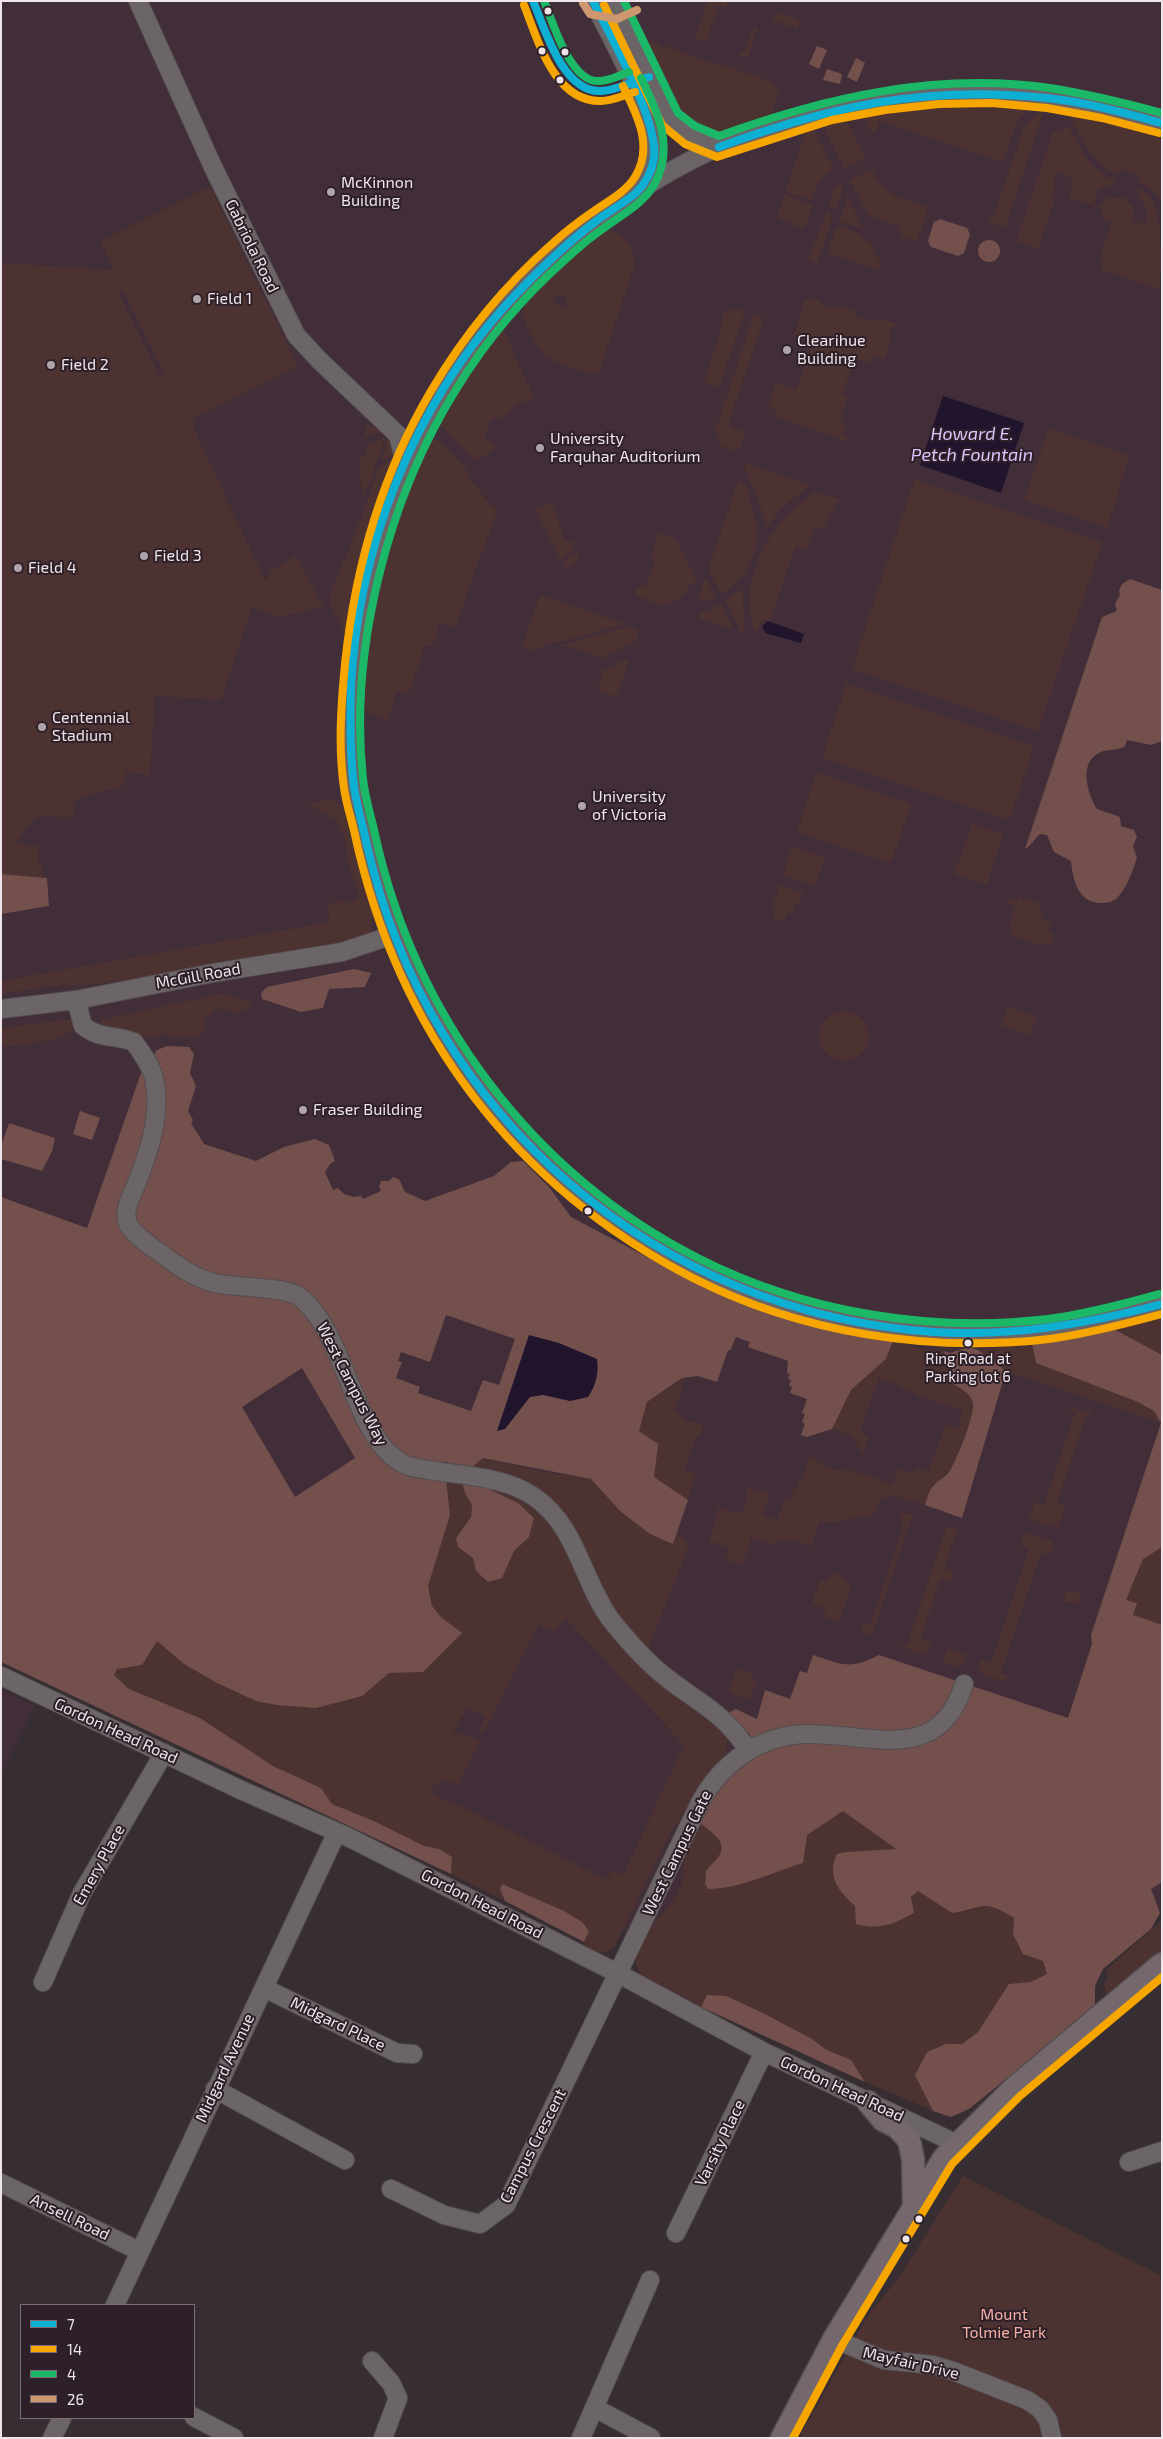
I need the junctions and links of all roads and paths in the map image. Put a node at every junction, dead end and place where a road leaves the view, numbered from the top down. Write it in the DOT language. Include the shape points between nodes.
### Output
graph roads {
  1 [pos="138,1"];
  2 [pos="593,1"];
  3 [pos="613,1"];
  4 [pos="1162,123"];
  5 [pos="719,147"];
  6 [pos="639,190"];
  7 [pos="405,462"];
  8 [pos="393,936"];
  9 [pos="76,1000"];
  10 [pos="1,1009"];
  11 [pos="1162,1304"];
  12 [pos="1,1676"];
  13 [pos="964,1684"];
  14 [pos="748,1750"];
  15 [pos="164,1753"];
  16 [pos="337,1832"];
  17 [pos="1162,1964"];
  18 [pos="619,1974"];
  19 [pos="43,1982"];
  20 [pos="264,1988"];
  21 [pos="764,2052"];
  22 [pos="413,2054"];
  23 [pos="215,2089"];
  24 [pos="868,2102"];
  25 [pos="957,2144"];
  26 [pos="1162,2151"];
  27 [pos="346,2160"];
  28 [pos="1129,2162"];
  29 [pos="1,2183"];
  30 [pos="391,2190"];
  31 [pos="914,2206"];
  32 [pos="676,2233"];
  33 [pos="139,2251"];
  34 [pos="650,2280"];
  35 [pos="115,2304"];
  36 [pos="834,2339"];
  37 [pos="372,2361"];
  38 [pos="595,2408"];
  39 [pos="195,2418"];
  40 [pos="62,2419"];
  41 [pos="230,2437"];
  42 [pos="52,2438"];
  43 [pos="383,2438"];
  44 [pos="581,2438"];
  45 [pos="651,2438"];
  46 [pos="782,2438"];
  47 [pos="1052,2438"];
  1 -- 7 [label="street, Gabriola Road" via="209,159 296,335 398,435"];
  2 -- 6 [label="street" via="653,131 654,161"];
  3 -- 5 [label="street" via="670,119 690,135"];
  4 -- 5 [label="street" via="1034,96 939,94 872,101 828,110"];
  5 -- 6 [label="street"];
  6 -- 7 [label="street" via="574,239 508,302 448,383"];
  7 -- 8 [label="street" via="372,556 357,639 350,716 354,789"];
  8 -- 9 [label="street, McGill Road" via="342,952"];
  8 -- 11 [label="street" via="440,1032 477,1087 525,1143 562,1178 614,1219 710,1276 764,1298 833,1318 929,1333 1064,1328"];
  9 -- 10 [label="street, McGill Road"];
  9 -- 14 [label="street, West Campus Way" via="83,1026 102,1037 134,1042 154,1076 152,1140 126,1210 129,1225 146,1242 197,1277 229,1286 298,1295 320,1321 369,1425 385,1450 408,1466 506,1484 541,1502 564,1527 591,1587 611,1620 666,1677 717,1712"];
  12 -- 15 [label="street, Gordon Head Road"];
  13 -- 14 [label="street, West Campus Gate" via="958,1703 948,1717 936,1728 916,1738 887,1740 806,1734 776,1739"];
  14 -- 18 [label="street, West Campus Gate" via="724,1769 706,1791"];
  15 -- 16 [label="street, Gordon Head Road"];
  15 -- 19 [label="street, Emery Place" via="82,1893"];
  16 -- 18 [label="street, Gordon Head Road"];
  16 -- 20 [label="street, Midgard Avenue"];
  17 -- 25 [label="main road" via="1013,2090"];
  18 -- 21 [label="street, Gordon Head Road"];
  18 -- 30 [label="street, Campus Crescent" via="506,2205 480,2224 444,2215"];
  20 -- 22 [label="street, Midgard Place" via="397,2053"];
  20 -- 23 [label="street, Midgard Avenue"];
  21 -- 24 [label="street, Gordon Head Road"];
  21 -- 32 [label="street, Varsity Place"];
  23 -- 27 [label="street"];
  23 -- 33 [label="street, Midgard Avenue"];
  24 -- 25 [label="street, Gordon Head Road"];
  24 -- 31 [label="main road" via="883,2120 897,2127 909,2140 913,2159"];
  25 -- 31 [label="main road" via="944,2158"];
  26 -- 28 [label="street"];
  29 -- 33 [label="street, Ansell Road"];
  31 -- 36 [label="main road"];
  33 -- 35 [label="street, Midgard Avenue"];
  34 -- 38 [label="street"];
  36 -- 46 [label="main road"];
  36 -- 47 [label="street, Mayfair Drive" via="884,2360 934,2365 954,2371 1027,2400 1048,2420"];
  37 -- 43 [label="street" via="391,2383 398,2398"];
  38 -- 44 [label="street"];
  38 -- 45 [label="street"];
  39 -- 41 [label="street"];
  40 -- 42 [label="street"];
}
